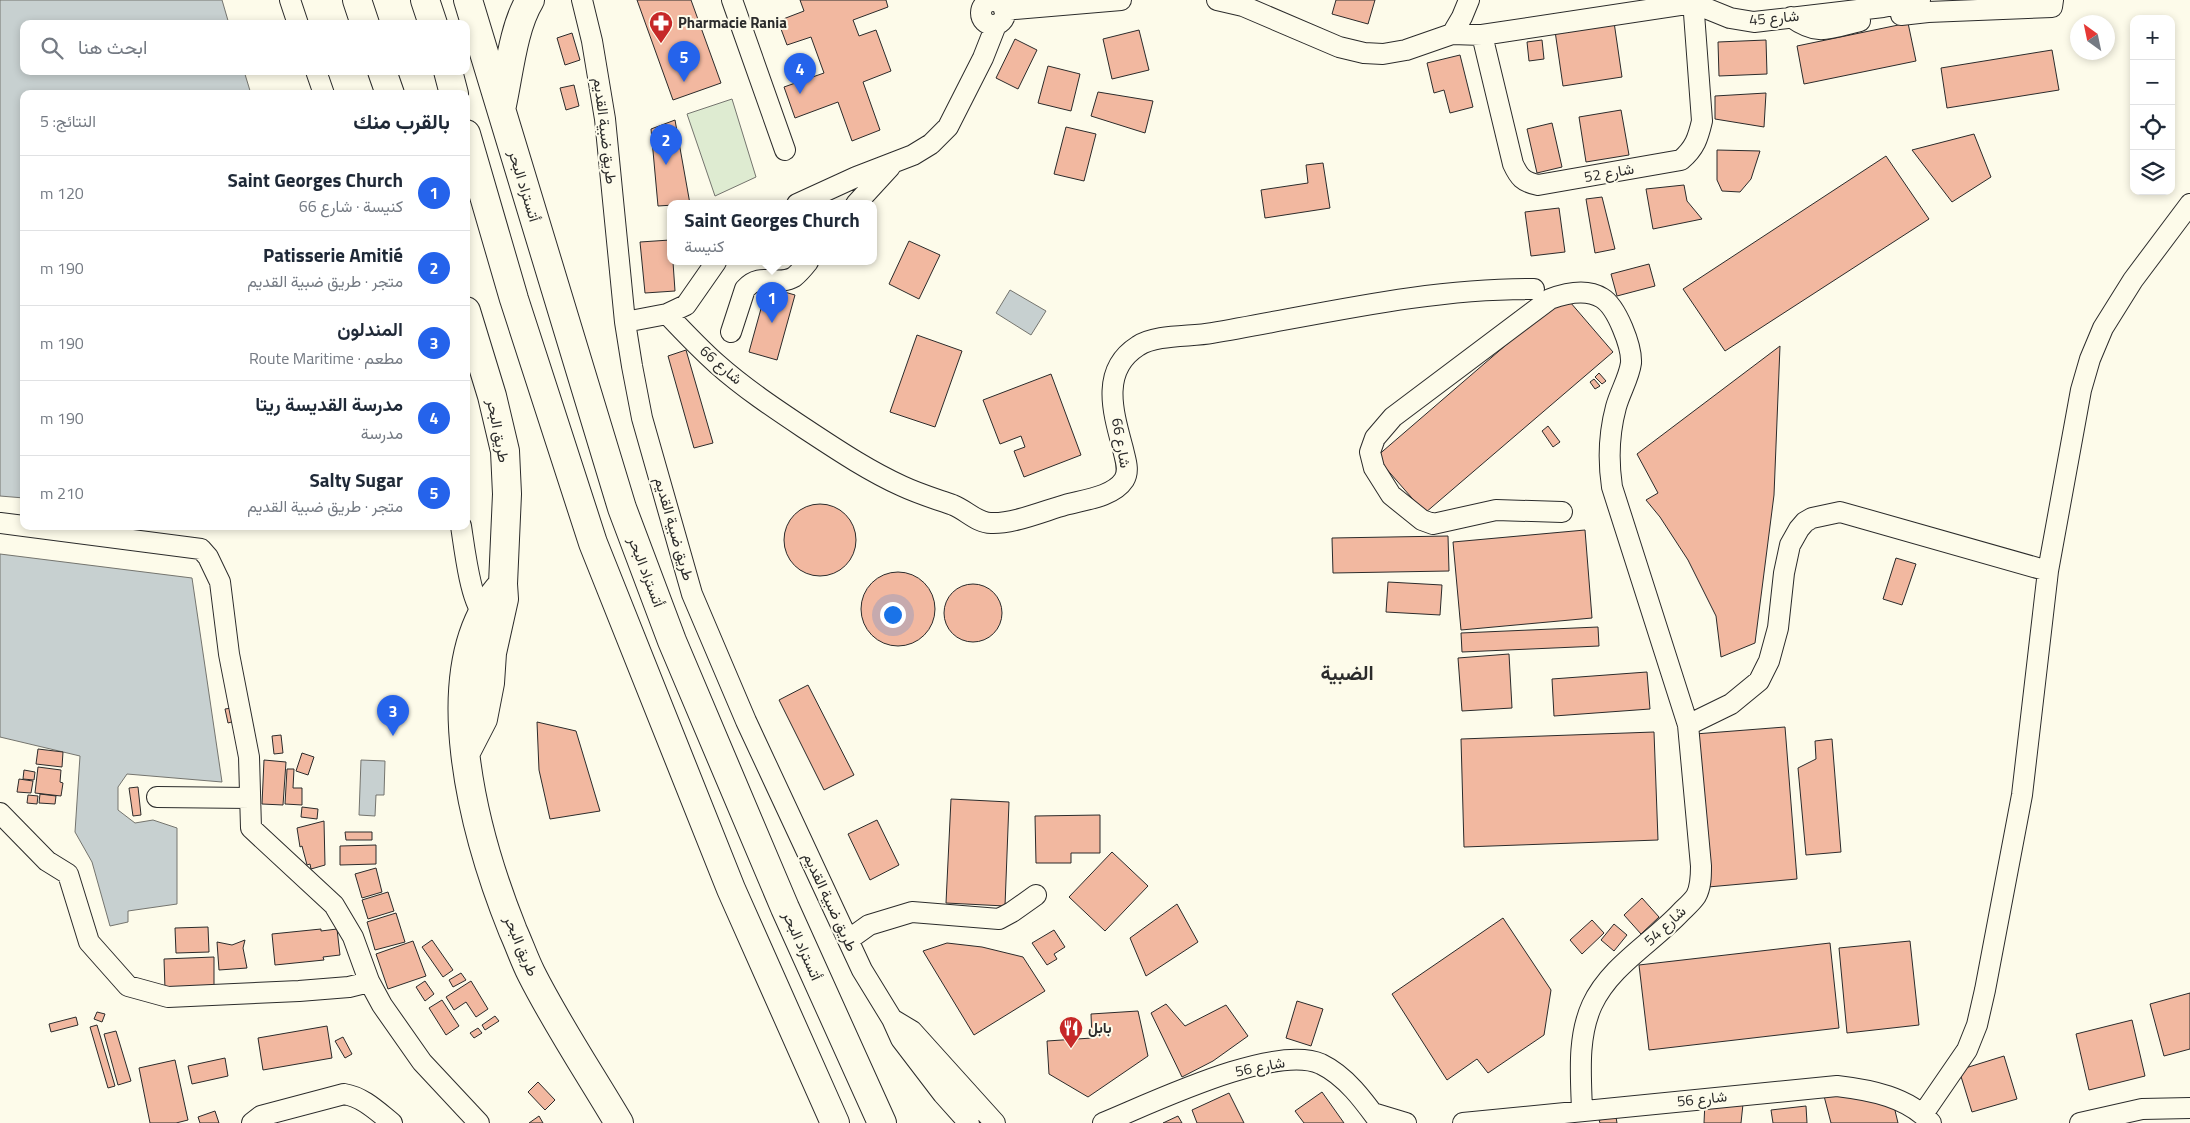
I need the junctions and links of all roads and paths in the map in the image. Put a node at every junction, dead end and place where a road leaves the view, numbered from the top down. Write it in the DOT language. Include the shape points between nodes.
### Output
graph roads {
  1 [pos="290,0"];
  2 [pos="357,0"];
  3 [pos="425,0"];
  4 [pos="468,0"];
  5 [pos="530,0"];
  6 [pos="582,0"];
  7 [pos="732,0"];
  8 [pos="1121,0"];
  9 [pos="1217,0"];
  10 [pos="1468,0"];
  11 [pos="1920,0"];
  12 [pos="2053,0"];
  13 [pos="1693,1"];
  14 [pos="993,9"];
  15 [pos="1791,17"];
  16 [pos="297,20"];
  17 [pos="364,20"];
  18 [pos="432,20"];
  19 [pos="1452,34"];
  20 [pos="1482,35"];
  21 [pos="317,75"];
  22 [pos="383,75"];
  23 [pos="449,75"];
  24 [pos="323,90"];
  25 [pos="389,90"];
  26 [pos="453,90"];
  27 [pos="501,109"];
  28 [pos="470,148"];
  29 [pos="785,150"];
  30 [pos="894,163"];
  31 [pos="806,200"];
  32 [pos="860,200"];
  33 [pos="2190,204"];
  34 [pos="714,265"];
  35 [pos="805,265"];
  36 [pos="1534,289"];
  37 [pos="666,314"];
  38 [pos="624,322"];
  39 [pos="470,324"];
  40 [pos="731,332"];
  41 [pos="1562,512"];
  42 [pos="0,523"];
  43 [pos="20,526"];
  44 [pos="55,530"];
  45 [pos="462,530"];
  46 [pos="2048,571"];
  47 [pos="490,616"];
  48 [pos="463,682"];
  49 [pos="490,683"];
  50 [pos="1688,725"];
  51 [pos="466,752"];
  52 [pos="157,797"];
  53 [pos="250,798"];
  54 [pos="0,813"];
  55 [pos="1036,895"];
  56 [pos="848,940"];
  57 [pos="369,982"];
  58 [pos="892,1019"];
  59 [pos="2190,1108"];
  60 [pos="1582,1111"];
  61 [pos="1377,1118"];
  62 [pos="1927,1118"];
  63 [pos="252,1123"];
  64 [pos="392,1123"];
  65 [pos="479,1123"];
  66 [pos="619,1123"];
  67 [pos="835,1123"];
  68 [pos="882,1123"];
  69 [pos="969,1123"];
  70 [pos="995,1123"];
  71 [pos="1102,1123"];
  72 [pos="1406,1123"];
  73 [pos="1463,1123"];
  74 [pos="2080,1123"];
  1 -- 16 [label="street"];
  2 -- 17 [label="highway"];
  3 -- 18 [label="highway"];
  4 -- 27 [label="highway, أتستراد البحر"];
  5 -- 27 [label="highway" via="524,9 516,38"];
  6 -- 38 [label="street, طريق ضبية القديم" via="606,119"];
  7 -- 29 [label="street"];
  8 -- 14 [label="street"];
  9 -- 19 [label="street" via="1244,6 1339,47 1364,53 1406,50"];
  10 -- 19 [label="street"];
  11 -- 15 [label="street, شارع 45" via="1883,8"];
  12 -- 15 [label="street" via="2052,7 1928,12 1818,30 1805,27"];
  13 -- 15 [label="street, شارع 45" via="1739,21"];
  13 -- 20 [label="street"];
  13 -- 20 [label="street, شارع 52" via="1702,121 1698,140 1691,152 1681,160 1538,185 1526,183 1513,164"];
  14 -- 30 [label="street" via="983,58 948,127 931,144"];
  19 -- 20 [label="street"];
  21 -- 24 [label="street"];
  22 -- 25 [label="highway"];
  23 -- 26 [label="highway"];
  27 -- 68 [label="highway, أتستراد البحر" via="628,526 672,641 773,882"];
  28 -- 67 [label="highway" via="514,299 592,543 732,889"];
  30 -- 31 [label="street"];
  30 -- 32 [label="street"];
  33 -- 46 [label="street" via="2133,280 2103,328 2090,359 2081,390"];
  34 -- 37 [label="street" via="686,305"];
  35 -- 40 [label="street" via="794,277 750,284"];
  36 -- 37 [label="street, شارع 66" via="1459,292 1140,344 1118,365 1111,390 1127,463 1122,483 1107,493 993,524 900,485 843,455 717,364"];
  37 -- 38 [label="street"];
  38 -- 56 [label="street, طريق ضبية القديم" via="642,418 692,594 746,721"];
  39 -- 47 [label="highway, طريق البحر" via="492,396 504,451 507,494 503,584 491,596"];
  41 -- 50 [label="street, شارع 54" via="1496,510 1432,524 1422,520 1391,495 1374,468 1370,452 1375,438 1393,418 1550,299 1567,292 1584,293 1602,298 1616,314 1627,336 1631,362 1616,408 1608,459 1612,487"];
  42 -- 43 [label="street"];
  44 -- 53 [label="street" via="201,549 208,557 220,582 249,757"];
  45 -- 47 [label="street" via="471,580"];
  46 -- 50 [label="street" via="1840,512 1812,518 1799,528 1790,545 1778,628 1769,661 1759,681 1731,704"];
  46 -- 62 [label="street" via="2022,795 1985,990 1967,1050"];
  47 -- 48 [label="highway, طريق البحر" via="473,634"];
  47 -- 49 [label="highway"];
  48 -- 49 [label="highway"];
  48 -- 51 [label="highway, طريق البحر" via="461,710"];
  49 -- 51 [label="highway" via="483,719"];
  50 -- 60 [label="street, شارع 54" via="1700,886 1673,920 1625,962 1592,1005 1584,1027 1580,1066"];
  51 -- 66 [label="highway, طريق البحر" via="475,812 492,872 530,972"];
  52 -- 53 [label="street"];
  53 -- 57 [label="street" via="251,828 334,906 353,937"];
  54 -- 57 [label="street" via="47,861 68,874 89,942 128,986 168,997 349,987"];
  55 -- 56 [label="street" via="999,918 912,912 869,925"];
  56 -- 58 [label="street, طريق ضبية القديم" via="876,996"];
  57 -- 65 [label="street" via="422,1062"];
  58 -- 69 [label="street, طريق ضبية القديم" via="901,1039"];
  58 -- 70 [label="street, طريق ضبية القديم" via="912,1031"];
  59 -- 74 [label="street" via="2142,1109"];
  60 -- 62 [label="street, شارع 56" via="1837,1086 1881,1094"];
  60 -- 73 [label="street, شارع 56"];
  61 -- 71 [label="street, شارع 56" via="1346,1081 1320,1064 1288,1060 1257,1064 1222,1075"];
  61 -- 72 [label="street, شارع 56"];
  63 -- 64 [label="street" via="261,1116 344,1094 364,1101"];
}
